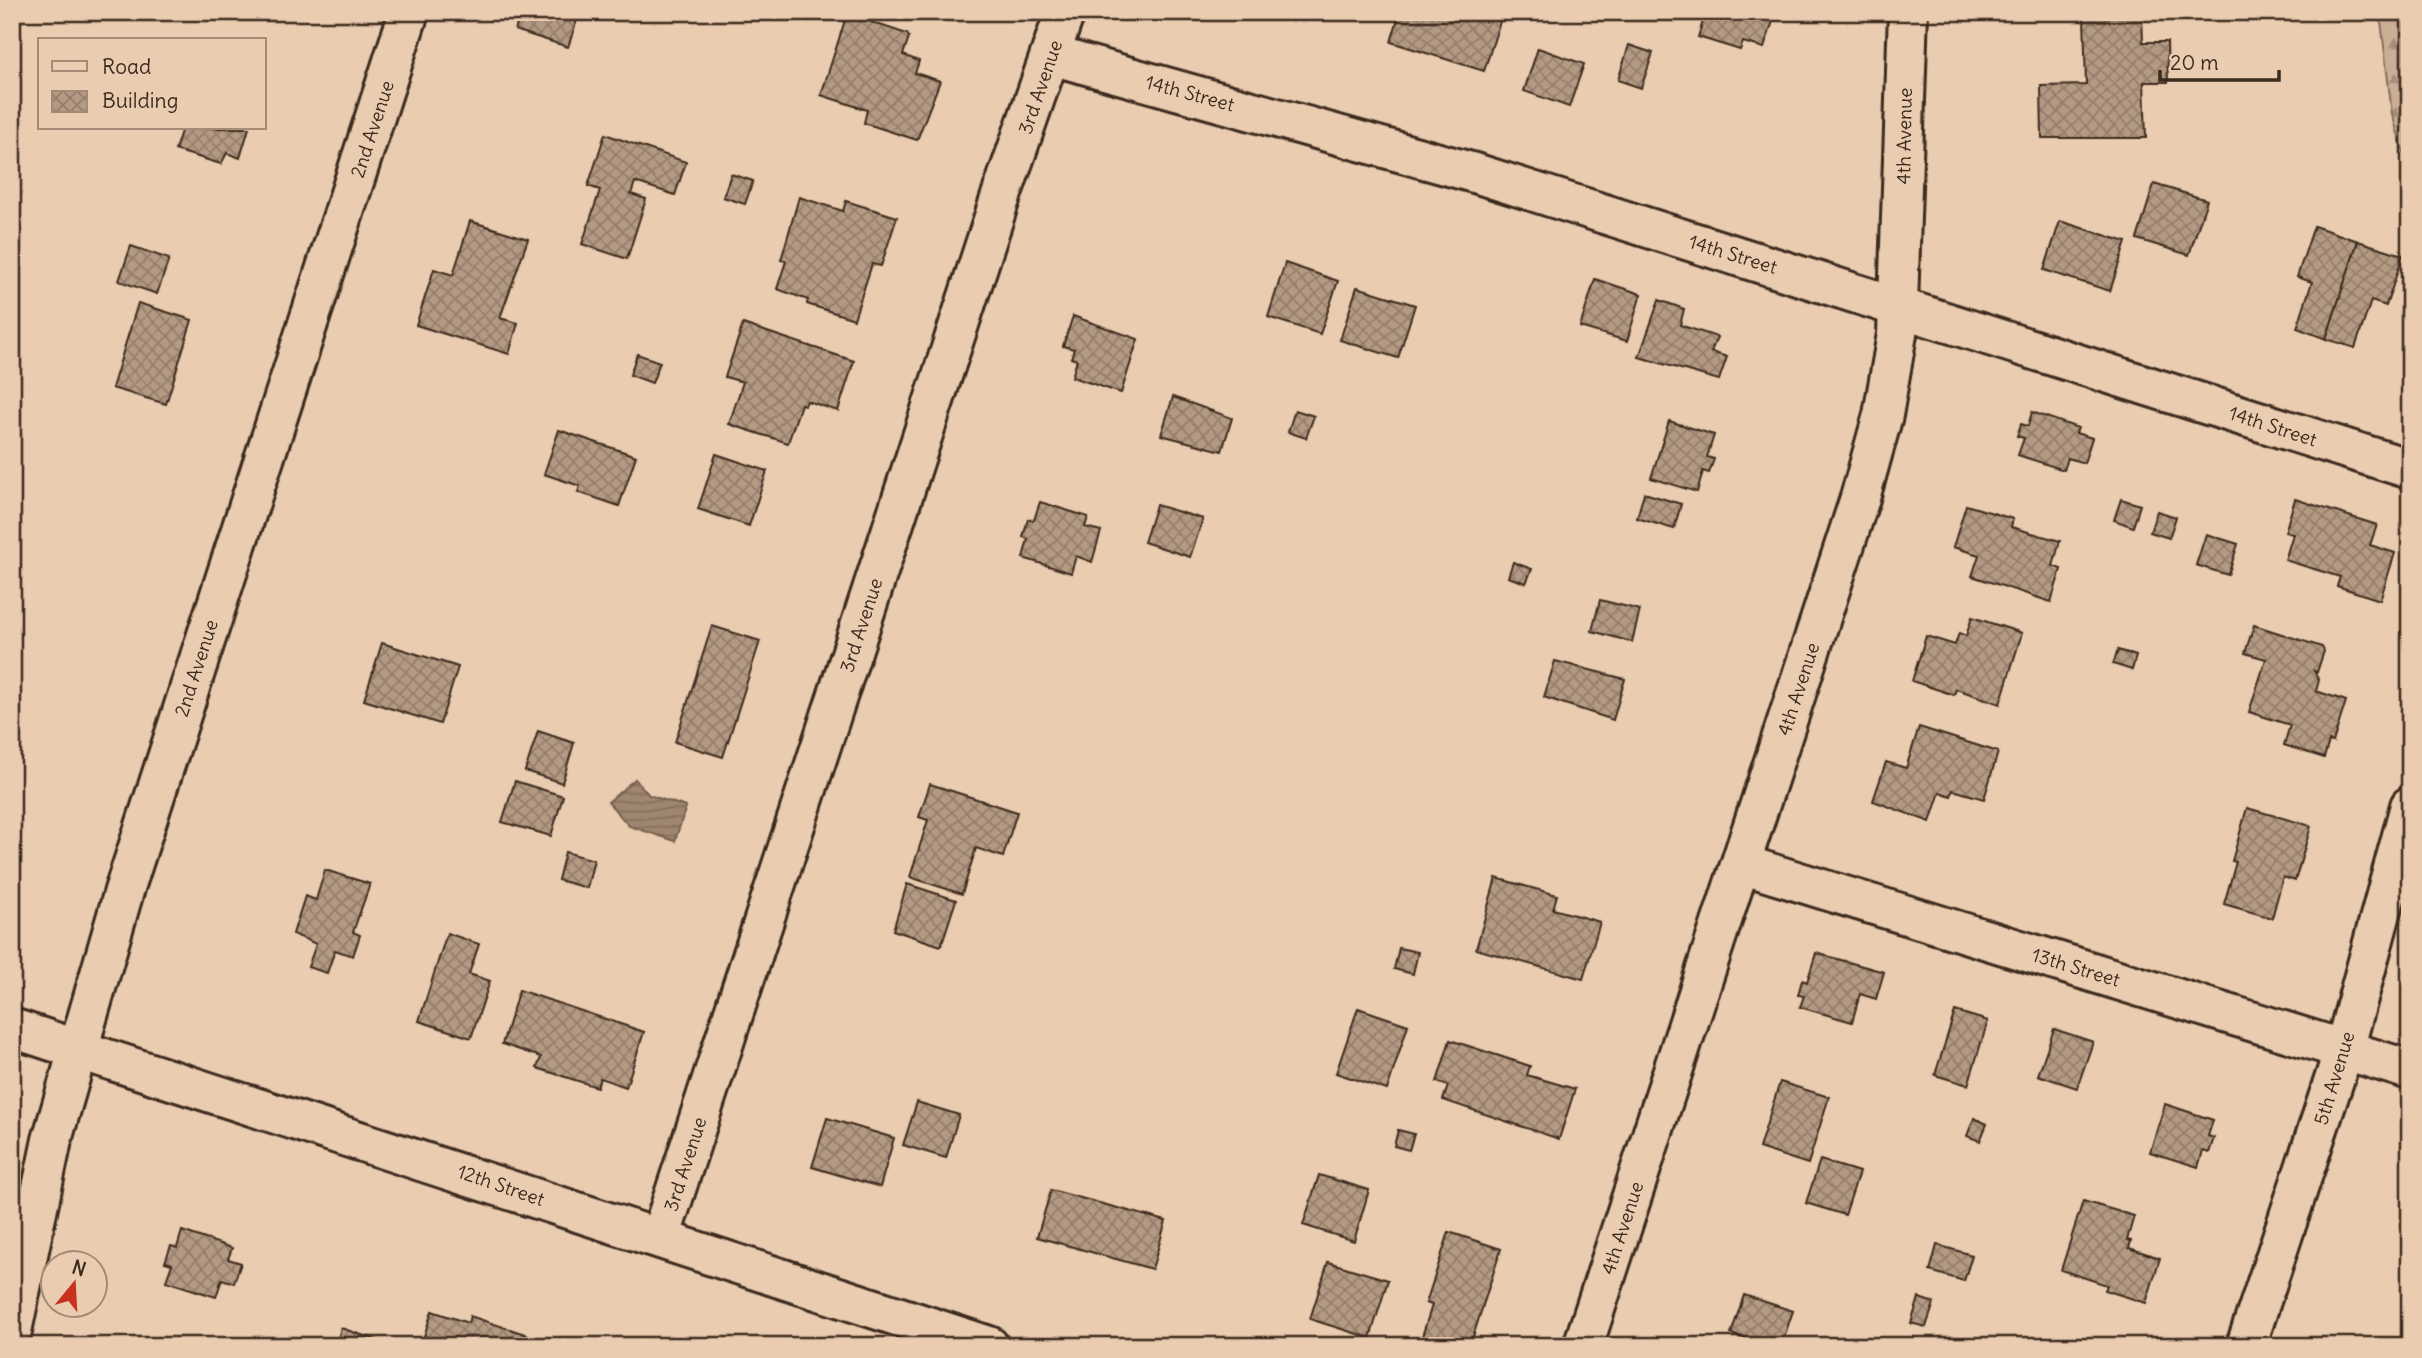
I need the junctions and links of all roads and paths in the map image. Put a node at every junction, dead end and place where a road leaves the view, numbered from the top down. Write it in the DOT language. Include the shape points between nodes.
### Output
graph roads {
  1 [pos="410,12"];
  2 [pos="1065,12"];
  3 [pos="1908,12"];
  4 [pos="1051,55"];
  5 [pos="1899,306"];
  6 [pos="2410,469"];
  7 [pos="2410,806"];
  8 [pos="1741,864"];
  9 [pos="12,1028"];
  10 [pos="77,1047"];
  11 [pos="2344,1050"];
  12 [pos="2410,1070"];
  13 [pos="660,1238"];
  14 [pos="12,1331"];
  15 [pos="989,1346"];
  16 [pos="1583,1346"];
  17 [pos="2246,1346"];
  1 -- 10 [label="street, 2nd Avenue" via="143,827"];
  2 -- 4 [label="street, 3rd Avenue"];
  3 -- 5 [label="street, 4th Avenue"];
  4 -- 5 [label="street, 14th Street" via="1453,167"];
  4 -- 13 [label="street, 3rd Avenue"];
  5 -- 6 [label="street, 14th Street"];
  5 -- 8 [label="street, 4th Avenue" via="1892,373 1877,440"];
  7 -- 11 [label="street, 5th Avenue"];
  8 -- 11 [label="street, 13th Street"];
  8 -- 16 [label="street, 4th Avenue"];
  9 -- 10 [label="street, 12th Street"];
  10 -- 13 [label="street, 12th Street"];
  10 -- 14 [label="street, 2nd Avenue" via="44,1173"];
  11 -- 12 [label="street, 13th Street"];
  11 -- 17 [label="street, 5th Avenue"];
  13 -- 15 [label="street, 12th Street"];
}
